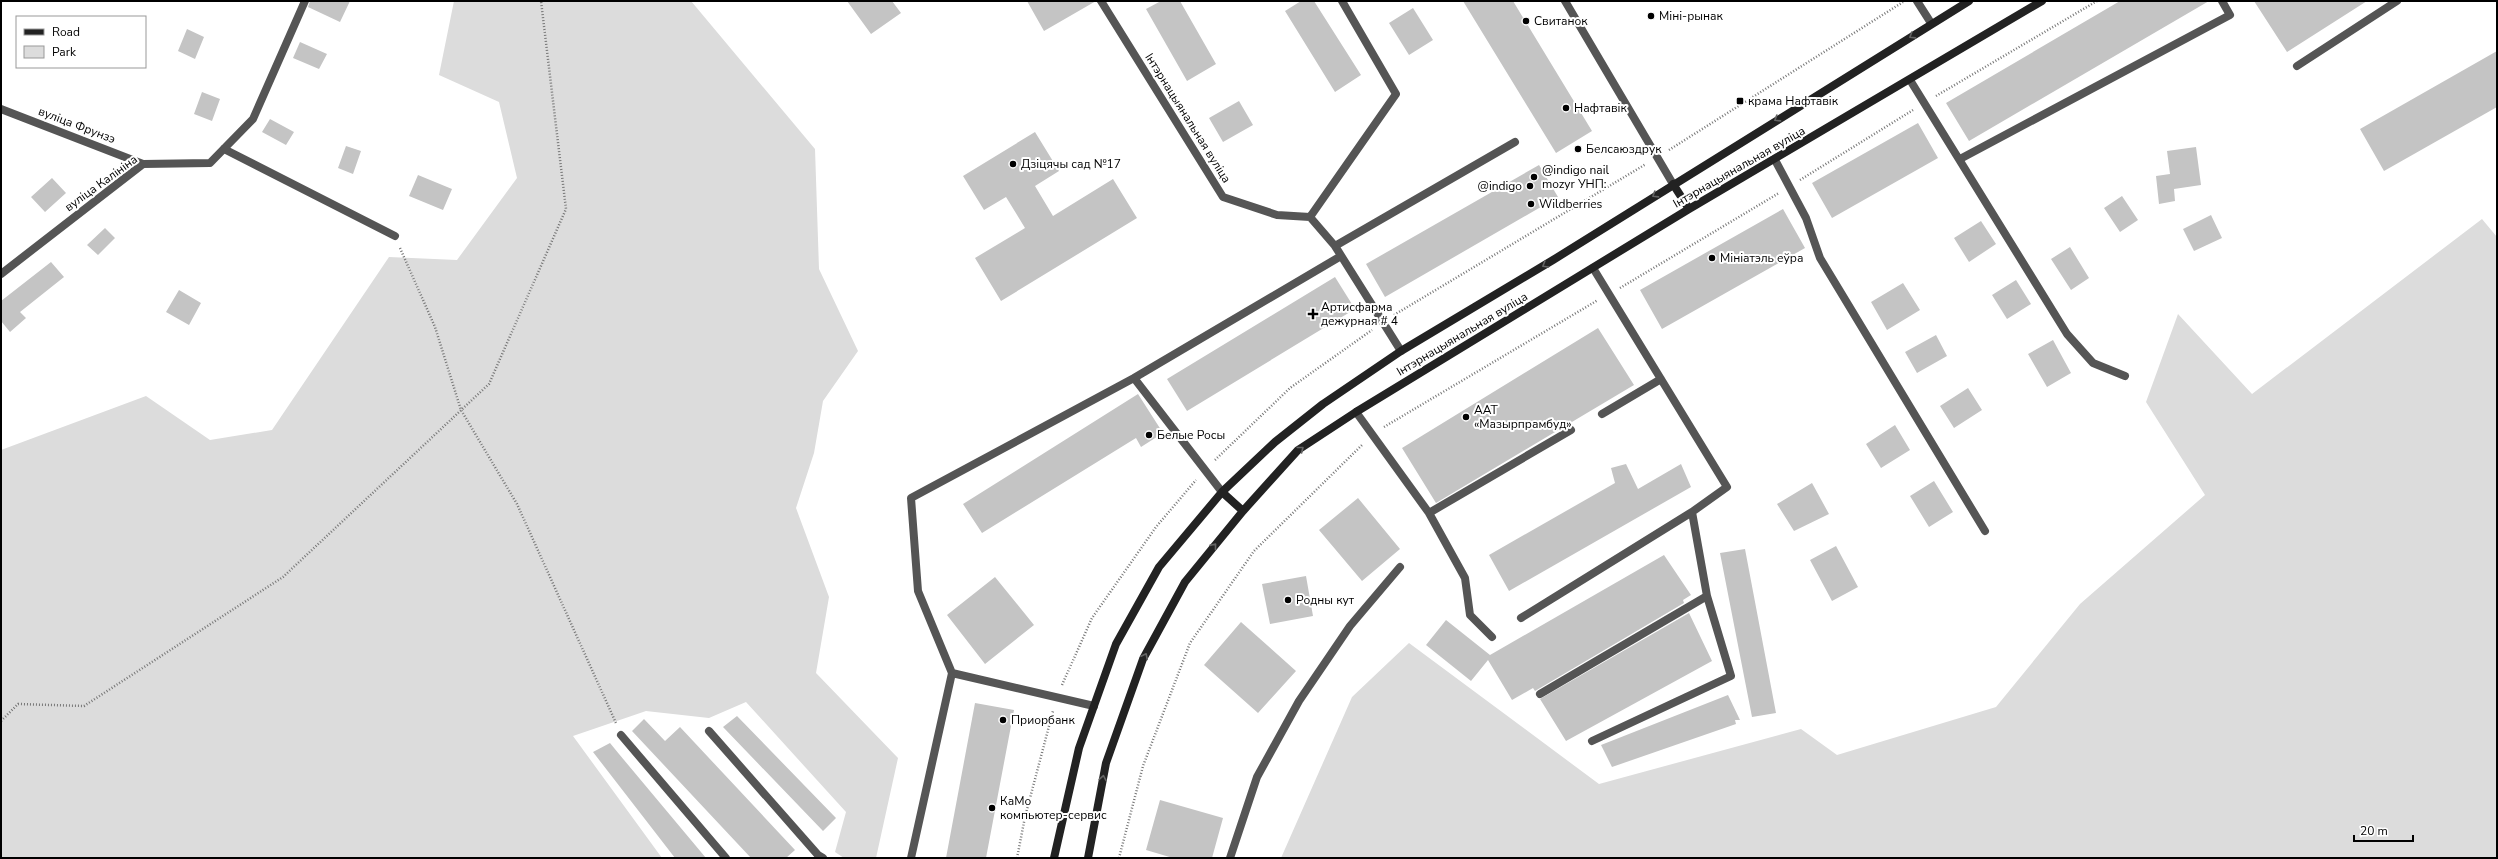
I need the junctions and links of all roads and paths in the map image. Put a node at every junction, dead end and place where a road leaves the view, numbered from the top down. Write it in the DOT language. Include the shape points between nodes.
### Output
graph roads {
  1 [pos="304,1"];
  2 [pos="541,1"];
  3 [pos="1101,1"];
  4 [pos="1342,1"];
  5 [pos="1565,1"];
  6 [pos="1917,1"];
  7 [pos="1969,1"];
  8 [pos="2042,1"];
  9 [pos="2097,1"];
  10 [pos="2222,1"];
  11 [pos="2397,1"];
  12 [pos="1931,24"];
  13 [pos="2297,66"];
  14 [pos="1910,80"];
  15 [pos="1925,103"];
  16 [pos="1,109"];
  17 [pos="1515,142"];
  18 [pos="224,149"];
  19 [pos="1960,159"];
  20 [pos="1775,160"];
  21 [pos="143,164"];
  22 [pos="1673,184"];
  23 [pos="1789,187"];
  24 [pos="1689,209"];
  25 [pos="1310,217"];
  26 [pos="395,236"];
  27 [pos="1335,246"];
  28 [pos="1341,256"];
  29 [pos="1593,268"];
  30 [pos="1,274"];
  31 [pos="1609,294"];
  32 [pos="1401,351"];
  33 [pos="2125,376"];
  34 [pos="1134,378"];
  35 [pos="1661,379"];
  36 [pos="461,410"];
  37 [pos="1356,412"];
  38 [pos="1602,414"];
  39 [pos="1571,430"];
  40 [pos="1372,434"];
  41 [pos="1222,492"];
  42 [pos="1243,511"];
  43 [pos="1692,512"];
  44 [pos="1429,513"];
  45 [pos="1985,531"];
  46 [pos="1400,567"];
  47 [pos="1707,596"];
  48 [pos="1521,618"];
  49 [pos="1492,637"];
  50 [pos="952,673"];
  51 [pos="1540,694"];
  52 [pos="1094,706"];
  53 [pos="1,721"];
  54 [pos="710,731"];
  55 [pos="621,735"];
  56 [pos="1592,742"];
  57 [pos="818,857"];
  58 [pos="726,858"];
  59 [pos="911,858"];
  60 [pos="1054,858"];
  61 [pos="1088,858"];
  62 [pos="1119,858"];
  63 [pos="1230,858"];
  1 -- 18 [label="street, вуліца Калініна" via="254,119"];
  2 -- 36 [label="path" via="566,209 489,384"];
  3 -- 25 [label="street, Інтэрнацыянальная вуліца" via="1222,197 1277,215"];
  4 -- 25 [label="street" via="1396,94"];
  5 -- 22 [label="street, Інтэрнацыянальная вуліца"];
  6 -- 12 [label="street"];
  7 -- 12 [label="main road, Інтэрнацыянальная вуліца"];
  8 -- 14 [label="main road, Інтэрнацыянальная вуліца"];
  9 -- 15 [label="path"];
  10 -- 19 [label="street" via="2230,15"];
  11 -- 13 [label="street"];
  12 -- 22 [label="main road, Інтэрнацыянальная вуліца, one-way"];
  14 -- 15 [label="street"];
  14 -- 20 [label="main road, Інтэрнацыянальная вуліца"];
  15 -- 19 [label="street"];
  15 -- 23 [label="path"];
  16 -- 21 [label="street, вуліца Фрунзэ"];
  17 -- 27 [label="street"];
  18 -- 21 [label="street, вуліца Калініна" via="210,163"];
  18 -- 26 [label="street"];
  19 -- 33 [label="street" via="2067,334 2093,363"];
  20 -- 23 [label="street"];
  20 -- 24 [label="main road, Інтэрнацыянальная вуліца"];
  21 -- 30 [label="street, вуліца Калініна"];
  22 -- 24 [label="main road"];
  22 -- 32 [label="main road, Інтэрнацыянальная вуліца, one-way"];
  23 -- 31 [label="path"];
  23 -- 45 [label="street" via="1806,218 1820,258"];
  24 -- 29 [label="main road, Інтэрнацыянальная вуліца"];
  25 -- 27 [label="street"];
  26 -- 36 [label="path" via="435,327"];
  27 -- 28 [label="street"];
  28 -- 32 [label="street"];
  28 -- 34 [label="street"];
  29 -- 31 [label="street"];
  29 -- 37 [label="main road, Інтэрнацыянальная вуліца"];
  31 -- 35 [label="street"];
  31 -- 40 [label="path"];
  32 -- 41 [label="main road, Інтэрнацыянальная вуліца" via="1299,423"];
  34 -- 41 [label="street"];
  34 -- 50 [label="street" via="911,498 918,590"];
  35 -- 38 [label="street"];
  35 -- 43 [label="street" via="1727,487"];
  36 -- 53 [label="path" via="283,577 84,706 18,704"];
  36 -- 55 [label="path" via="517,504"];
  37 -- 40 [label="street"];
  42 -- 37 [label="main road, Інтэрнацыянальная вуліца, one-way" via="1298,450"];
  39 -- 44 [label="street"];
  40 -- 44 [label="street"];
  40 -- 62 [label="path" via="1254,551 1190,643 1143,766"];
  41 -- 42 [label="main road"];
  41 -- 52 [label="main road, Інтэрнацыянальная вуліца" via="1159,567 1116,644"];
  61 -- 42 [label="main road, Інтэрнацыянальная вуліца, one-way" via="1106,763 1143,659 1186,582"];
  43 -- 47 [label="street"];
  43 -- 48 [label="street"];
  44 -- 49 [label="street" via="1465,578 1470,615"];
  46 -- 63 [label="street" via="1350,626 1299,701 1256,777"];
  47 -- 51 [label="street"];
  47 -- 56 [label="street" via="1730,676"];
  50 -- 52 [label="street"];
  50 -- 59 [label="street"];
  52 -- 60 [label="main road, Інтэрнацыянальная вуліца" via="1079,748"];
  54 -- 57 [label="street"];
  55 -- 58 [label="street"];
}
